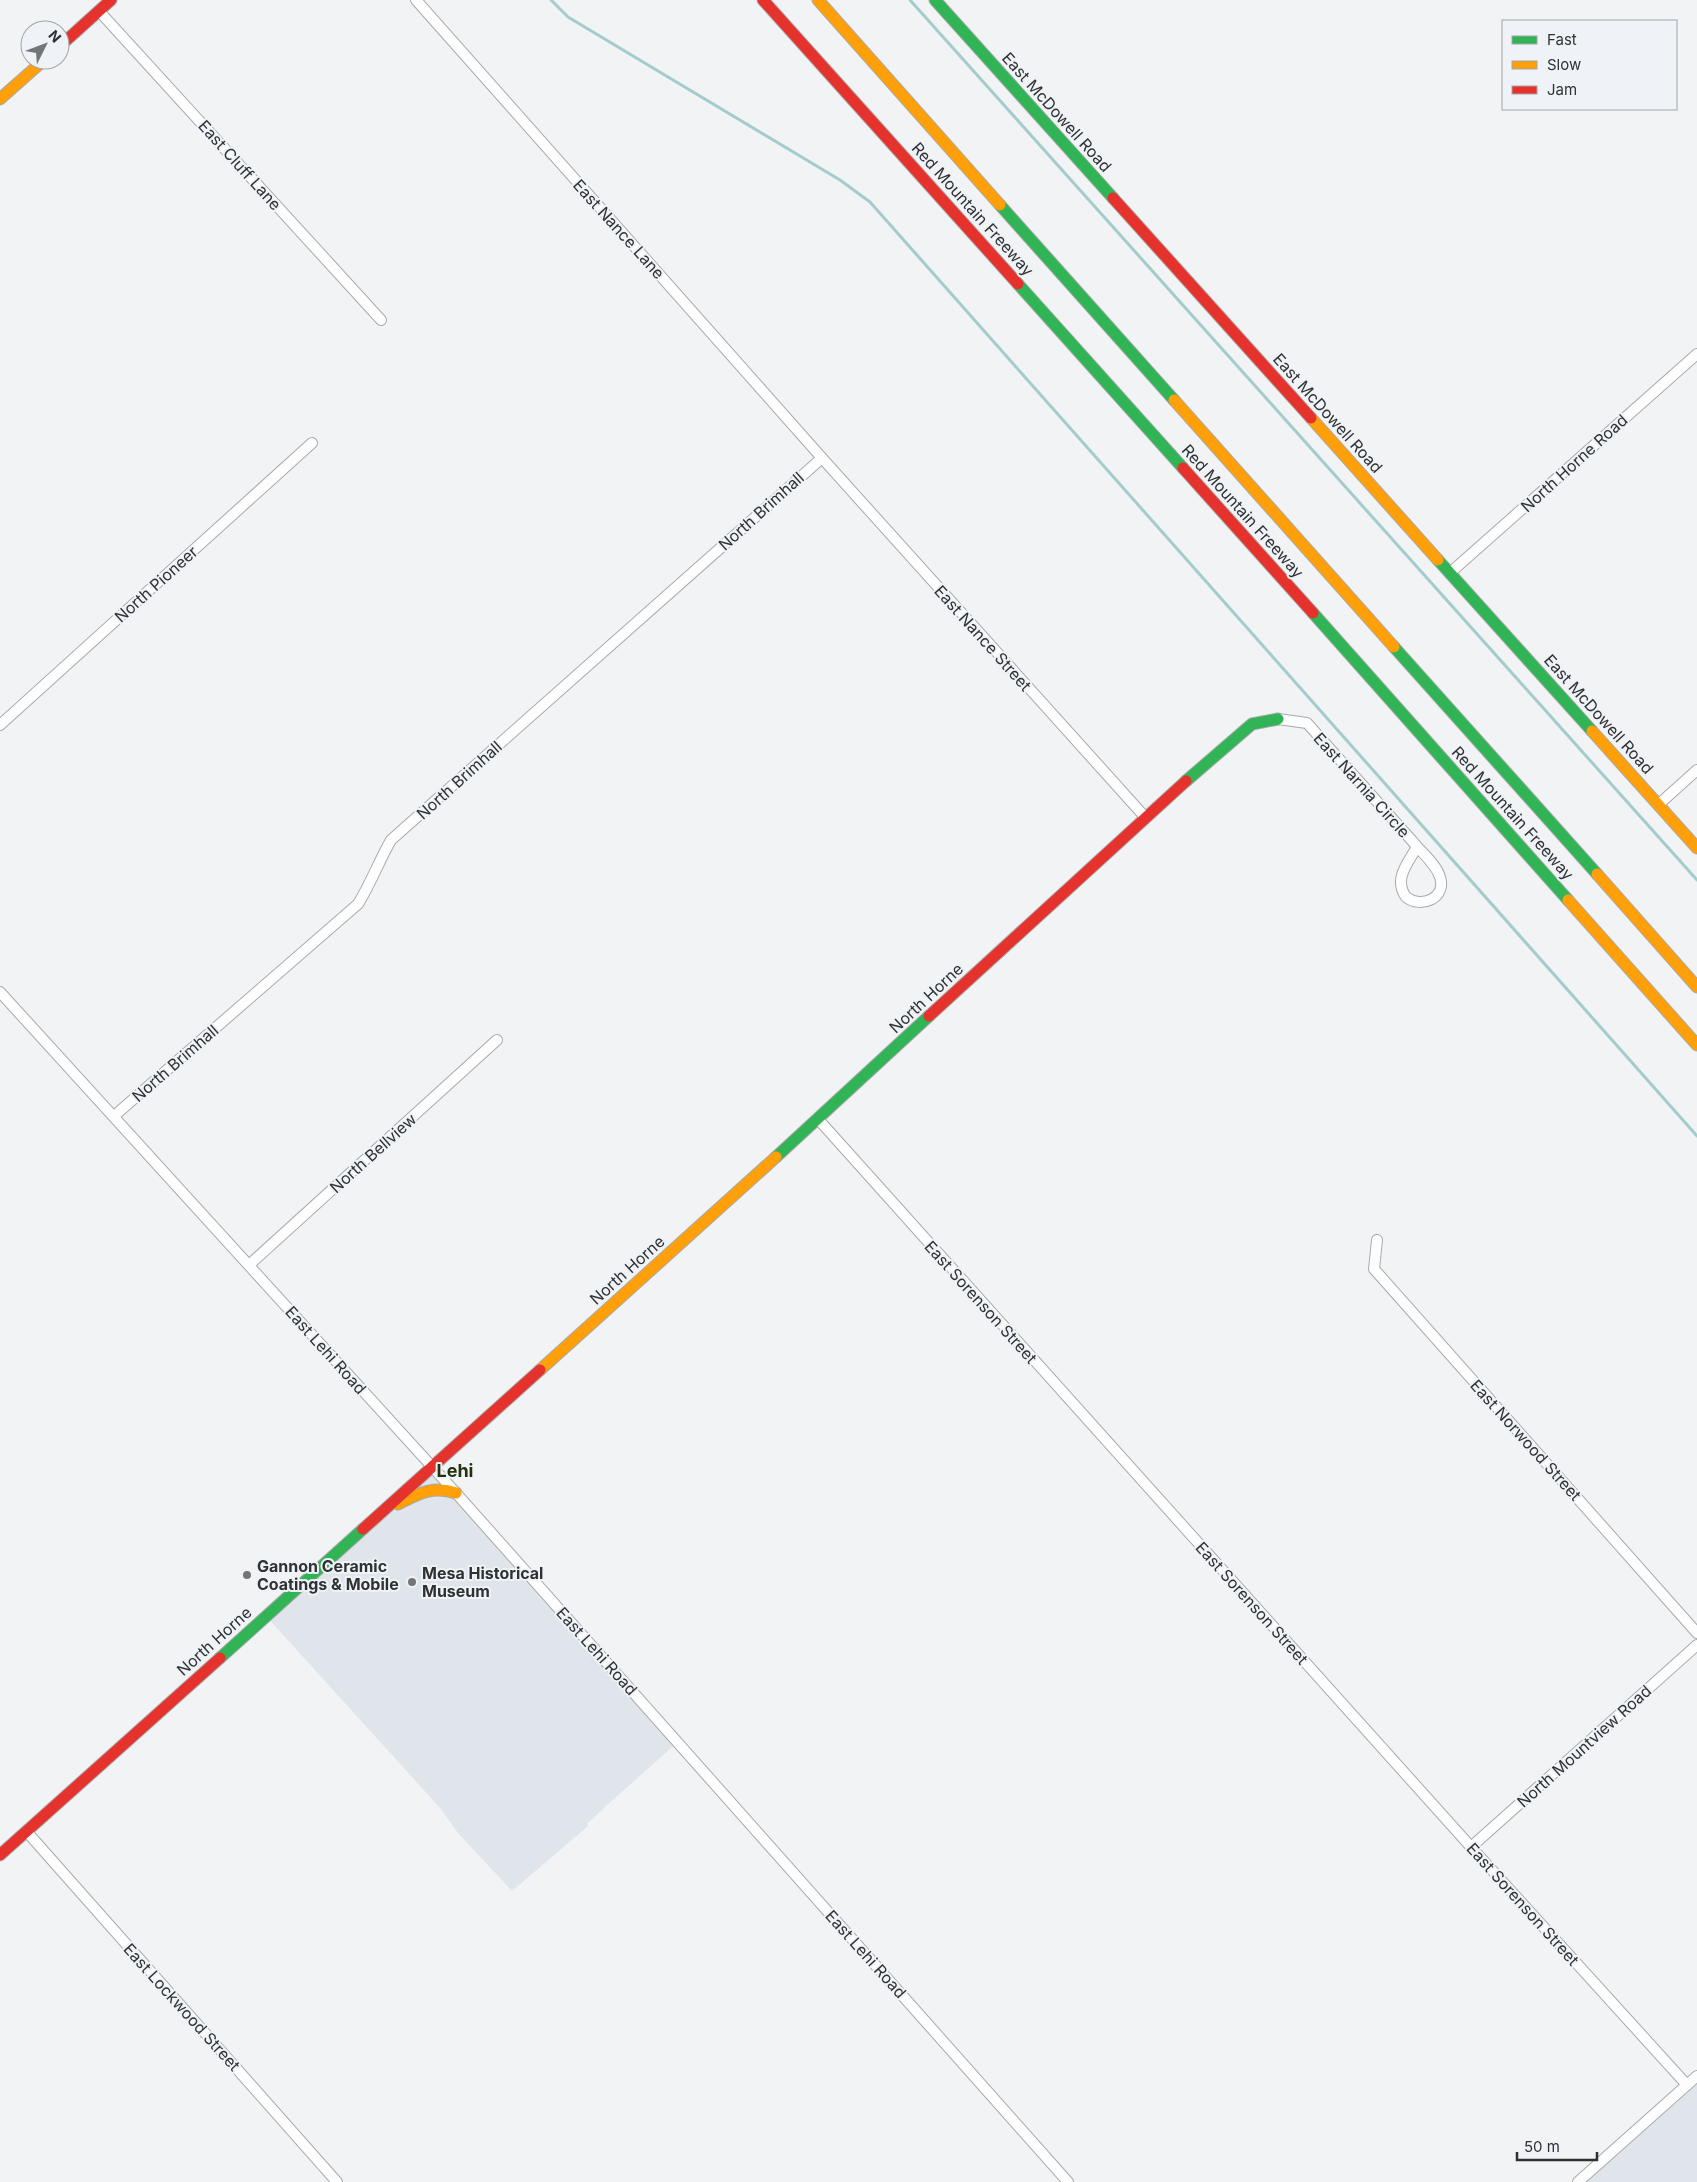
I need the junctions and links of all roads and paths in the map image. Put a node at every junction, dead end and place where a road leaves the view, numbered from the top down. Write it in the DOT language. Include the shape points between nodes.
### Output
graph roads {
  1 [pos="111,0"];
  2 [pos="416,0"];
  3 [pos="763,0"];
  4 [pos="818,0"];
  5 [pos="935,0"];
  6 [pos="99,11"];
  7 [pos="70,37"];
  8 [pos="33,70"];
  9 [pos="0,99"];
  10 [pos="381,320"];
  11 [pos="1697,354"];
  12 [pos="312,443"];
  13 [pos="822,458"];
  14 [pos="1451,572"];
  15 [pos="1278,719"];
  16 [pos="0,725"];
  17 [pos="1697,770"];
  18 [pos="1658,805"];
  19 [pos="1145,817"];
  20 [pos="1417,847"];
  21 [pos="1697,848"];
  22 [pos="1697,987"];
  23 [pos="0,992"];
  24 [pos="497,1040"];
  25 [pos="1697,1045"];
  26 [pos="114,1116"];
  27 [pos="818,1119"];
  28 [pos="1377,1240"];
  29 [pos="249,1265"];
  30 [pos="432,1467"];
  31 [pos="456,1493"];
  32 [pos="371,1522"];
  33 [pos="1697,1633"];
  34 [pos="1697,1645"];
  35 [pos="27,1832"];
  36 [pos="1471,1847"];
  37 [pos="0,1855"];
  38 [pos="1697,2076"];
  39 [pos="1687,2085"];
  40 [pos="337,2182"];
  41 [pos="1068,2182"];
  42 [pos="1578,2182"];
  1 -- 6 [label="main road"];
  2 -- 13 [label="street, East Nance Lane"];
  3 -- 25 [label="main road, Red Mountain Freeway"];
  4 -- 22 [label="main road, Red Mountain Freeway"];
  5 -- 14 [label="main road, East McDowell Road"];
  6 -- 7 [label="main road"];
  6 -- 10 [label="street, East Cluff Lane"];
  8 -- 9 [label="main road"];
  11 -- 14 [label="street, North Horne Road"];
  12 -- 16 [label="street, North Pioneer"];
  13 -- 19 [label="street, East Nance Street"];
  13 -- 26 [label="street, North Brimhall" via="391,840 358,904"];
  14 -- 18 [label="main road, East McDowell Road"];
  15 -- 19 [label="main road, North Horne" via="1252,724"];
  15 -- 20 [label="street, East Narnia Circle" via="1307,723"];
  17 -- 18 [label="street"];
  18 -- 21 [label="main road, East McDowell Road"];
  19 -- 27 [label="main road, North Horne"];
  20 -- 20 [label="street, East Narnia Circle" via="1437,870 1441,881 1435,897 1420,903 1406,897 1400,882"];
  23 -- 26 [label="street, East Lehi Road"];
  24 -- 29 [label="street, North Bellview"];
  26 -- 29 [label="street, East Lehi Road"];
  27 -- 30 [label="main road, North Horne"];
  27 -- 36 [label="street, East Sorenson Street"];
  28 -- 33 [label="street, East Norwood Street" via="1374,1269"];
  29 -- 30 [label="street, East Lehi Road"];
  30 -- 31 [label="street, East Lehi Road"];
  30 -- 32 [label="main road, North Horne"];
  31 -- 32 [label="main road" via="442,1488 424,1492"];
  31 -- 41 [label="street, East Lehi Road"];
  32 -- 35 [label="main road, North Horne"];
  34 -- 36 [label="street, North Mountview Road"];
  35 -- 37 [label="main road, North Horne"];
  35 -- 40 [label="street, East Lockwood Street"];
  36 -- 39 [label="street, East Sorenson Street"];
  38 -- 39 [label="street"];
  39 -- 42 [label="street"];
}
